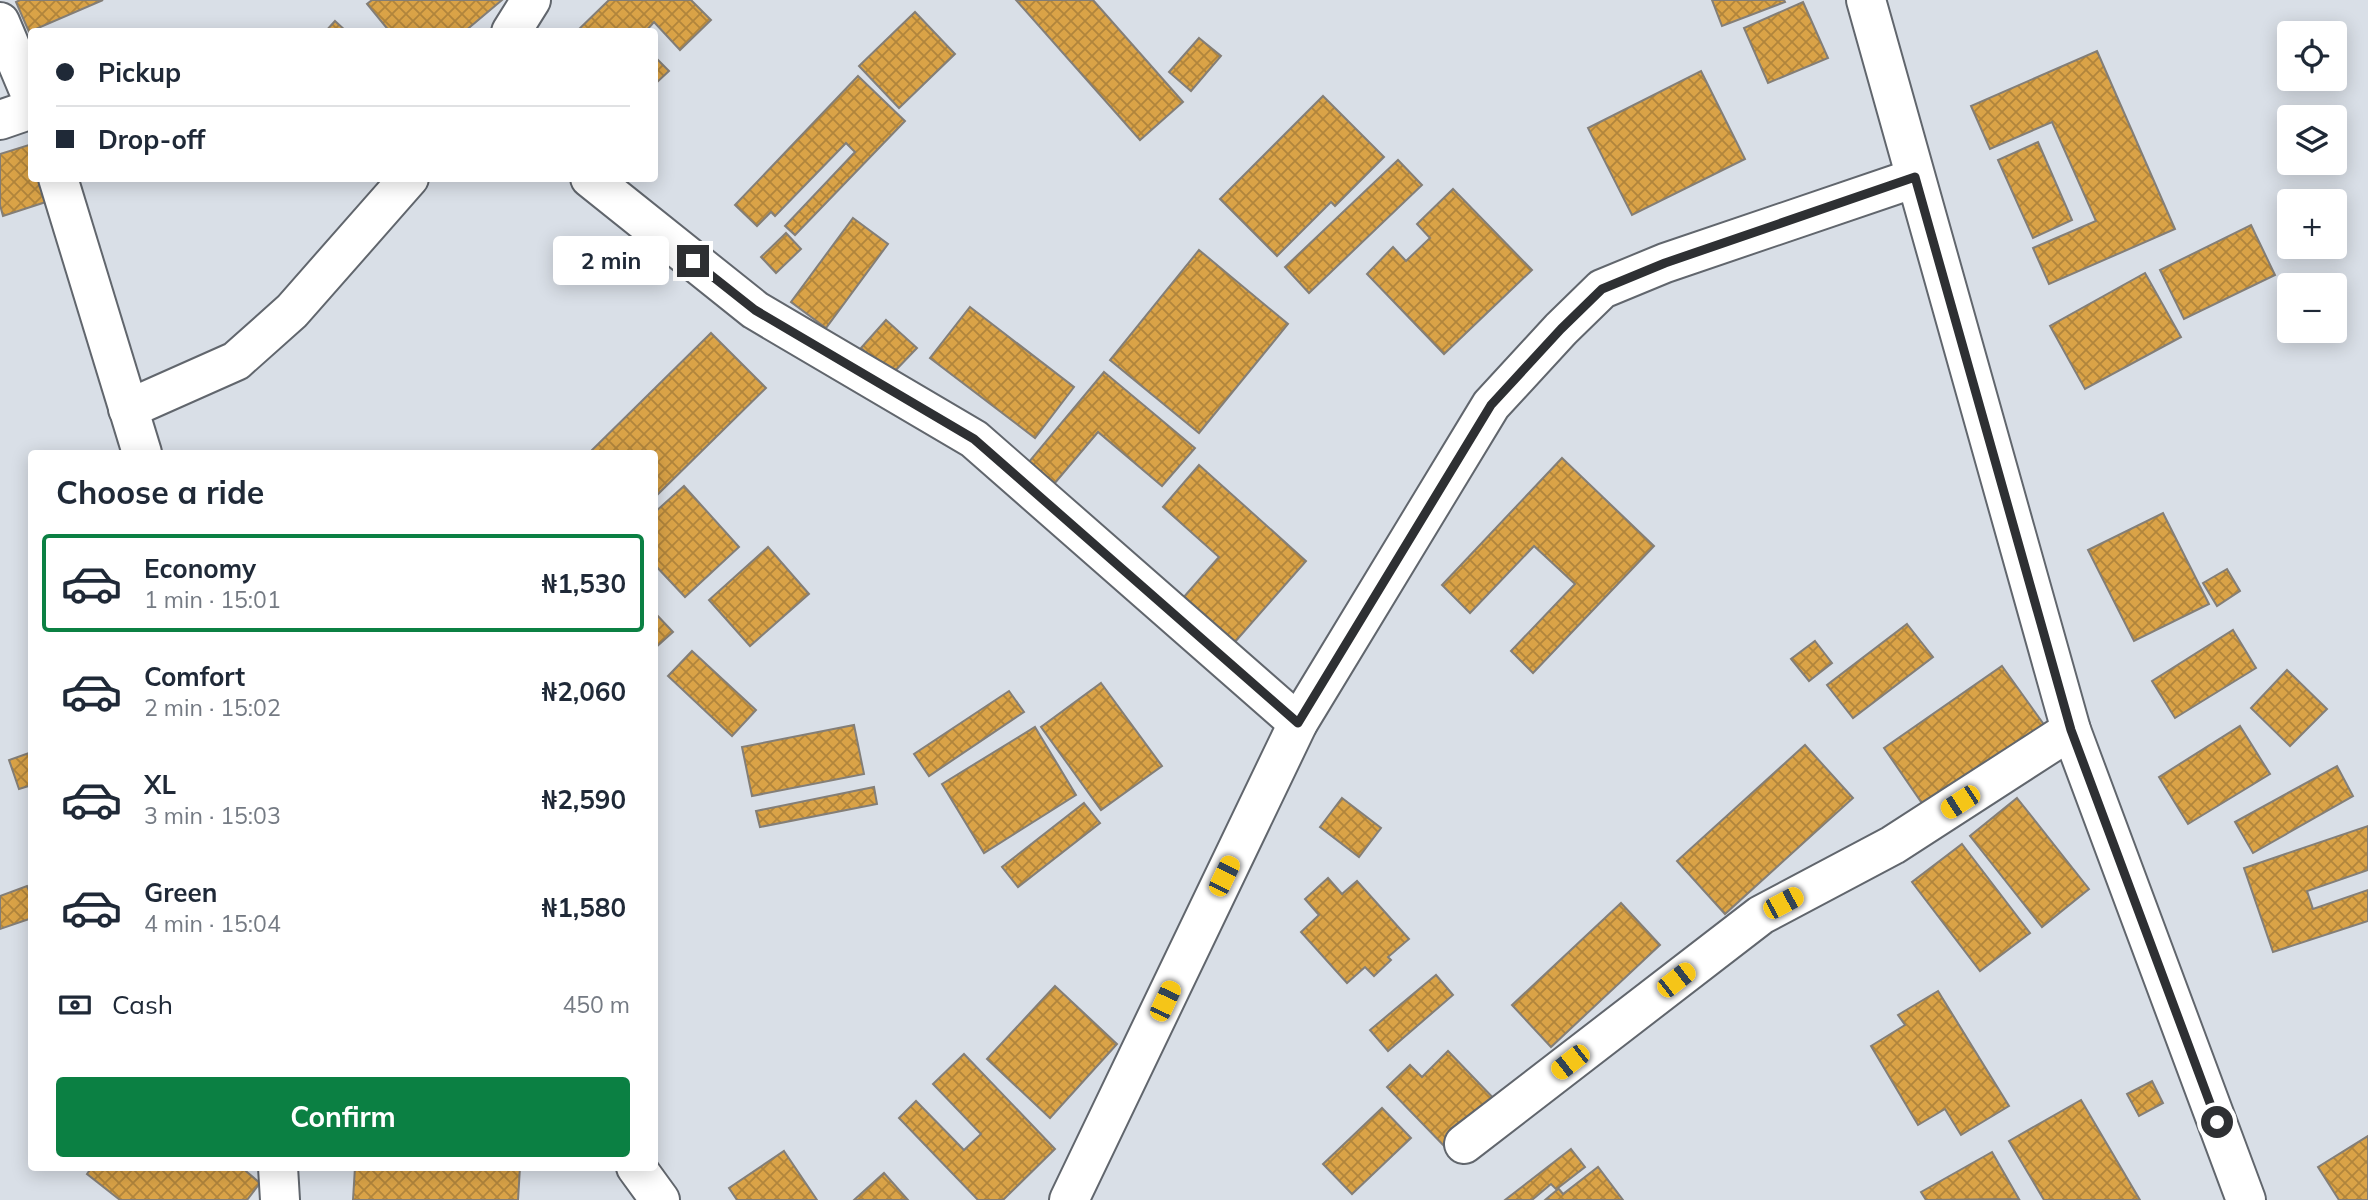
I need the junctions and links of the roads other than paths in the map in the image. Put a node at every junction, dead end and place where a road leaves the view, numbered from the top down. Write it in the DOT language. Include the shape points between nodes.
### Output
graph roads {
  1 [pos="531,0"];
  2 [pos="1866,0"];
  3 [pos="0,22"];
  4 [pos="514,28"];
  5 [pos="28,88"];
  6 [pos="28,110"];
  7 [pos="0,120"];
  8 [pos="1915,177"];
  9 [pos="59,182"];
  10 [pos="405,182"];
  11 [pos="595,182"];
  12 [pos="128,409"];
  13 [pos="141,450"];
  14 [pos="1298,723"];
  15 [pos="2071,730"];
  16 [pos="1464,1144"];
  17 [pos="278,1171"];
  18 [pos="639,1171"];
  19 [pos="280,1200"];
  20 [pos="660,1200"];
  21 [pos="1069,1200"];
  22 [pos="2246,1200"];
  1 -- 4 [label="street"];
  2 -- 8 [label="street"];
  3 -- 5 [label="street"];
  6 -- 7 [label="street"];
  8 -- 14 [label="street" via="1602,289 1491,405"];
  8 -- 15 [label="street"];
  9 -- 12 [label="street"];
  10 -- 12 [label="street" via="292,311 236,361"];
  11 -- 14 [label="street" via="755,310 974,439"];
  12 -- 13 [label="street"];
  14 -- 21 [label="street"];
  15 -- 16 [label="street" via="1893,845 1761,915"];
  15 -- 22 [label="street"];
  17 -- 19 [label="street"];
  18 -- 20 [label="street"];
}
